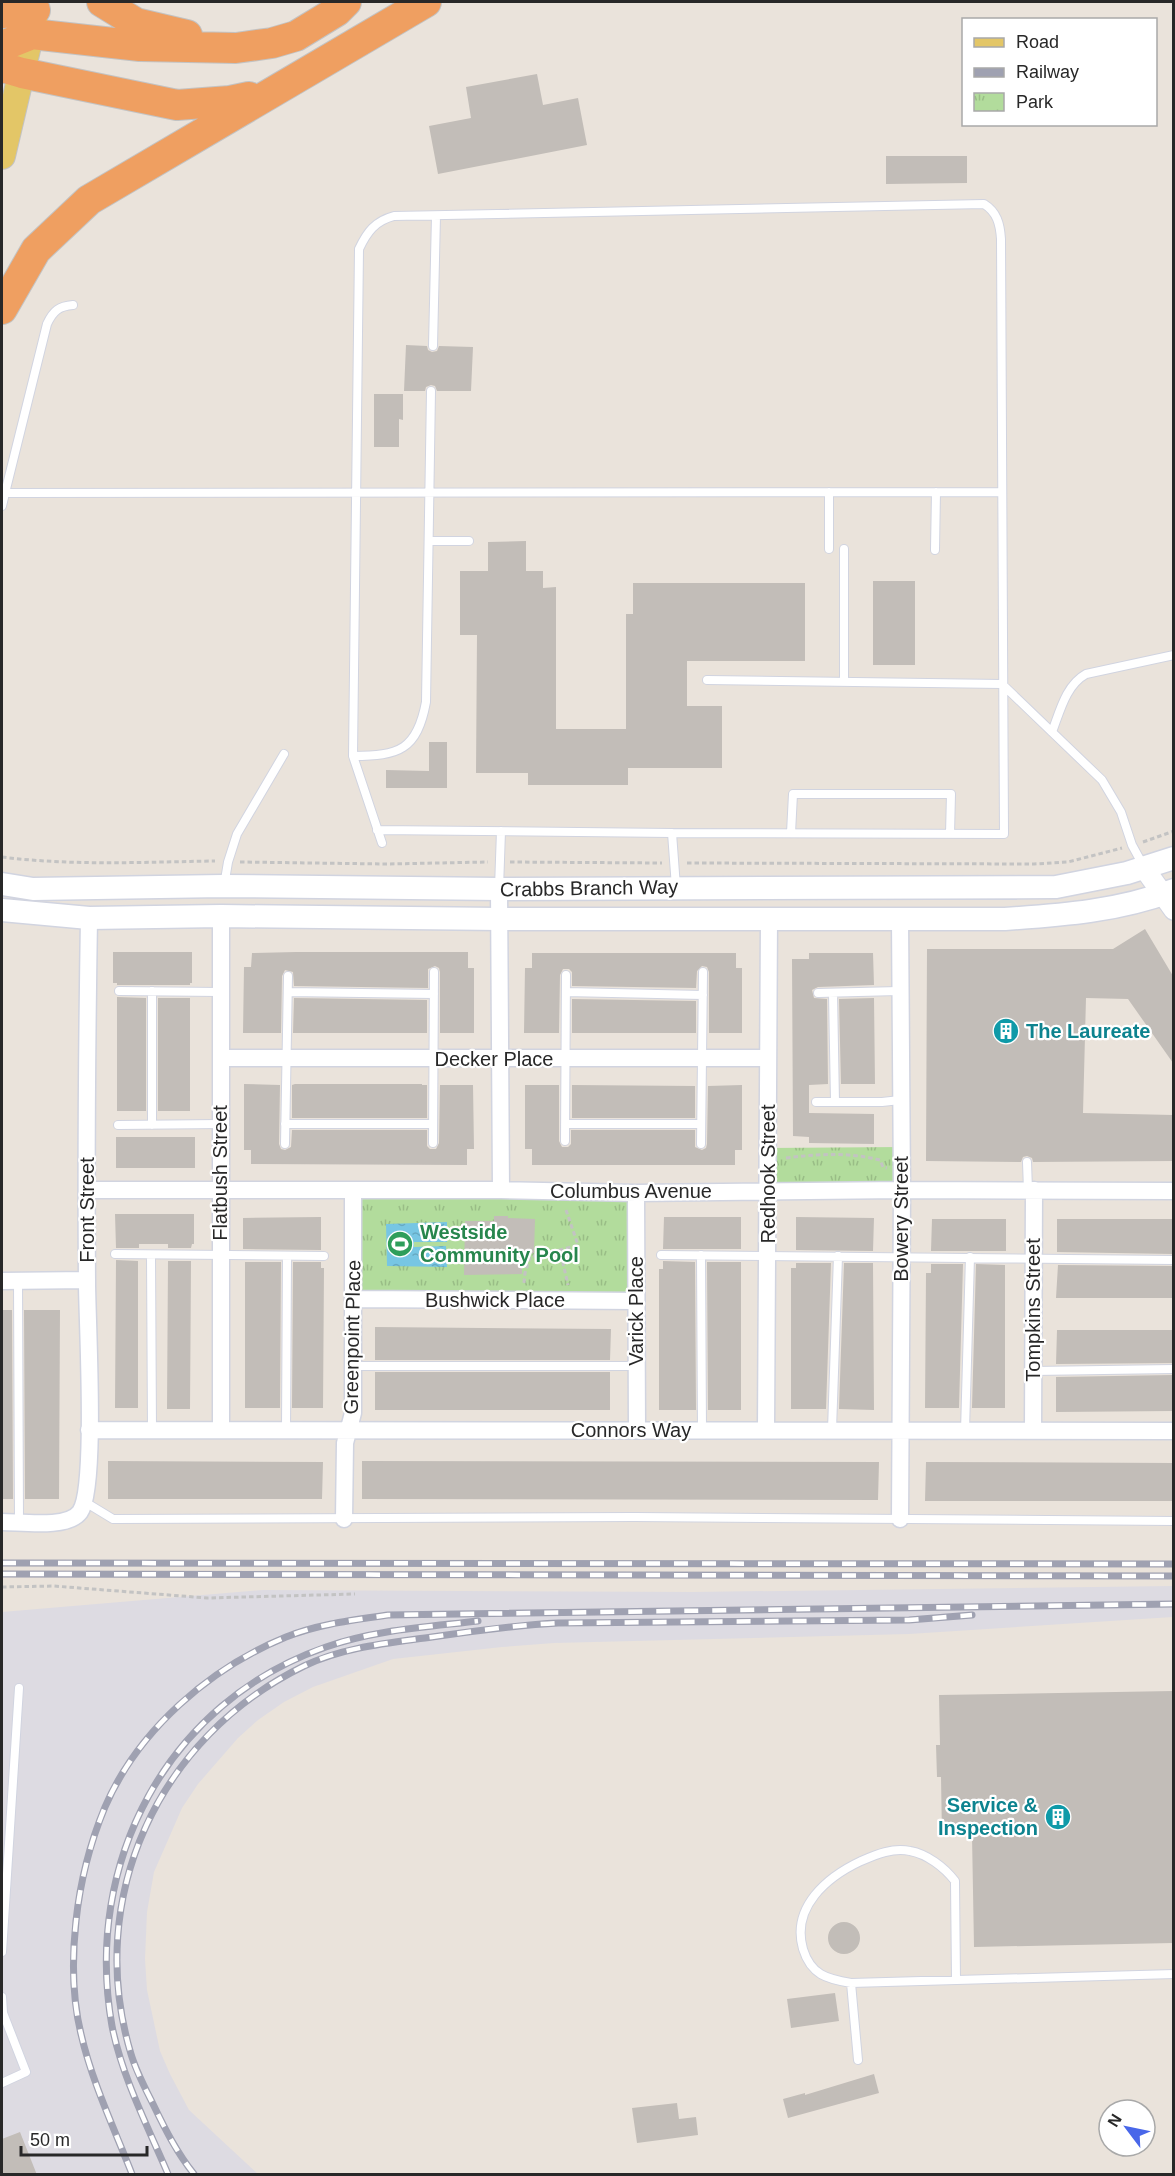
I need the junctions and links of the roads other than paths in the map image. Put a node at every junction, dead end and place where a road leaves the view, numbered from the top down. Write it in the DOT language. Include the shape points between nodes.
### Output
graph roads {
  1 [pos="102,2"];
  2 [pos="346,2"];
  3 [pos="426,2"];
  4 [pos="2,13"];
  5 [pos="34,15"];
  6 [pos="2,46"];
  7 [pos="236,48"];
  8 [pos="12,70"];
  9 [pos="275,90"];
  10 [pos="2,156"];
  11 [pos="436,216"];
  12 [pos="73,305"];
  13 [pos="2,309"];
  14 [pos="433,346"];
  15 [pos="431,391"];
  16 [pos="356,492"];
  17 [pos="429,492"];
  18 [pos="829,492"];
  19 [pos="936,492"];
  20 [pos="1002,492"];
  21 [pos="5,493"];
  22 [pos="2,506"];
  23 [pos="429,541"];
  24 [pos="469,541"];
  25 [pos="829,549"];
  26 [pos="844,549"];
  27 [pos="935,550"];
  28 [pos="1173,655"];
  29 [pos="707,680"];
  30 [pos="844,682"];
  31 [pos="1002,684"];
  32 [pos="1052,732"];
  33 [pos="284,754"];
  34 [pos="353,756"];
  35 [pos="377,830"];
  36 [pos="501,831"];
  37 [pos="791,832"];
  38 [pos="672,833"];
  39 [pos="950,834"];
  40 [pos="382,843"];
  41 [pos="1173,858"];
  42 [pos="1144,868"];
  43 [pos="2,884"];
  44 [pos="224,886"];
  45 [pos="676,887"];
  46 [pos="499,889"];
  47 [pos="1170,898"];
  48 [pos="2,910"];
  49 [pos="220,916"];
  50 [pos="89,918"];
  51 [pos="499,918"];
  52 [pos="769,918"];
  53 [pos="900,919"];
  54 [pos="434,972"];
  55 [pos="703,972"];
  56 [pos="566,975"];
  57 [pos="288,976"];
  58 [pos="119,991"];
  59 [pos="899,991"];
  60 [pos="152,992"];
  61 [pos="220,992"];
  62 [pos="288,992"];
  63 [pos="566,992"];
  64 [pos="818,993"];
  65 [pos="833,993"];
  66 [pos="434,994"];
  67 [pos="703,995"];
  68 [pos="221,1058"];
  69 [pos="286,1058"];
  70 [pos="768,1058"];
  71 [pos="434,1059"];
  72 [pos="500,1059"];
  73 [pos="566,1059"];
  74 [pos="702,1059"];
  75 [pos="900,1100"];
  76 [pos="816,1102"];
  77 [pos="835,1102"];
  78 [pos="220,1124"];
  79 [pos="285,1124"];
  80 [pos="433,1124"];
  81 [pos="565,1124"];
  82 [pos="701,1124"];
  83 [pos="118,1125"];
  84 [pos="152,1125"];
  85 [pos="565,1141"];
  86 [pos="433,1143"];
  87 [pos="285,1144"];
  88 [pos="701,1144"];
  89 [pos="1027,1162"];
  90 [pos="88,1190"];
  91 [pos="219,1190"];
  92 [pos="353,1190"];
  93 [pos="501,1190"];
  94 [pos="902,1190"];
  95 [pos="1031,1190"];
  96 [pos="767,1191"];
  97 [pos="1173,1191"];
  98 [pos="636,1192"];
  99 [pos="115,1254"];
  100 [pos="152,1255"];
  101 [pos="221,1255"];
  102 [pos="661,1255"];
  103 [pos="767,1255"];
  104 [pos="287,1256"];
  105 [pos="324,1256"];
  106 [pos="701,1256"];
  107 [pos="838,1256"];
  108 [pos="900,1257"];
  109 [pos="970,1257"];
  110 [pos="1033,1258"];
  111 [pos="1173,1260"];
  112 [pos="87,1280"];
  113 [pos="10,1281"];
  114 [pos="354,1299"];
  115 [pos="636,1301"];
  116 [pos="354,1366"];
  117 [pos="636,1366"];
  118 [pos="1173,1370"];
  119 [pos="1033,1371"];
  120 [pos="89,1430"];
  121 [pos="152,1430"];
  122 [pos="221,1430"];
  123 [pos="286,1430"];
  124 [pos="349,1430"];
  125 [pos="637,1430"];
  126 [pos="702,1430"];
  127 [pos="766,1430"];
  128 [pos="832,1430"];
  129 [pos="899,1431"];
  130 [pos="965,1431"];
  131 [pos="1033,1431"];
  132 [pos="1173,1431"];
  133 [pos="85,1502"];
  134 [pos="344,1519"];
  135 [pos="900,1519"];
  136 [pos="1173,1521"];
  137 [pos="2,1522"];
  138 [pos="19,1522"];
  139 [pos="19,1688"];
  140 [pos="2,1952"];
  141 [pos="1173,1974"];
  142 [pos="956,1980"];
  143 [pos="851,1983"];
  144 [pos="2,1997"];
  145 [pos="858,2060"];
  146 [pos="2,2083"];
  1 -- 7 [label="highway" via="136,23"];
  2 -- 7 [label="highway" via="337,12 296,36"];
  3 -- 9 [label="highway"];
  4 -- 5 [label="highway"];
  5 -- 6 [label="highway"];
  5 -- 7 [label="highway" via="140,46"];
  5 -- 8 [label="main road"];
  8 -- 9 [label="highway" via="177,105 230,102"];
  8 -- 10 [label="main road"];
  9 -- 13 [label="highway" via="89,200 36,250"];
  11 -- 14 [label="lane"];
  11 -- 16 [label="lane" via="383,219 373,226 359,249"];
  11 -- 20 [label="lane" via="984,204 995,213 1001,239"];
  12 -- 21 [label="lane" via="61,306 46,324"];
  15 -- 17 [label="lane"];
  16 -- 17 [label="lane"];
  16 -- 21 [label="lane"];
  16 -- 34 [label="lane"];
  17 -- 18 [label="lane"];
  17 -- 23 [label="lane"];
  18 -- 19 [label="lane"];
  18 -- 25 [label="lane"];
  19 -- 20 [label="lane"];
  19 -- 27 [label="lane"];
  20 -- 31 [label="lane"];
  21 -- 22 [label="lane"];
  23 -- 24 [label="lane"];
  23 -- 34 [label="lane" via="423,720 414,738 401,748 387,754"];
  26 -- 30 [label="lane"];
  28 -- 32 [label="lane" via="1079,678 1067,695"];
  29 -- 30 [label="lane"];
  30 -- 31 [label="lane"];
  31 -- 32 [label="lane"];
  31 -- 39 [label="lane" via="1004,834"];
  32 -- 42 [label="lane" via="1102,780 1121,812"];
  33 -- 44 [label="lane" via="237,834"];
  34 -- 35 [label="lane"];
  35 -- 36 [label="lane"];
  35 -- 40 [label="lane"];
  36 -- 38 [label="lane"];
  36 -- 46 [label="lane"];
  37 -- 38 [label="lane"];
  37 -- 39 [label="lane"];
  37 -- 39 [label="lane" via="793,794 951,794"];
  38 -- 45 [label="lane"];
  41 -- 42 [label="main road, Crabbs Branch Way"];
  42 -- 45 [label="main road, Crabbs Branch Way" via="1056,887"];
  42 -- 47 [label="street"];
  43 -- 44 [label="main road, Crabbs Branch Way" via="33,889"];
  44 -- 46 [label="main road, Crabbs Branch Way"];
  45 -- 46 [label="main road, Crabbs Branch Way"];
  46 -- 51 [label="street"];
  47 -- 53 [label="main road, Crabbs Branch Way" via="1084,913 1005,919"];
  48 -- 50 [label="main road, Crabbs Branch Way"];
  49 -- 50 [label="main road, Crabbs Branch Way"];
  49 -- 51 [label="main road, Crabbs Branch Way"];
  49 -- 61 [label="street, Flatbush Street"];
  50 -- 90 [label="street, Front Street"];
  51 -- 52 [label="main road, Crabbs Branch Way"];
  51 -- 72 [label="street"];
  52 -- 53 [label="main road, Crabbs Branch Way"];
  52 -- 70 [label="street, Redhook Street"];
  53 -- 59 [label="street, Bowery Street"];
  54 -- 66 [label="lane"];
  55 -- 67 [label="lane"];
  56 -- 63 [label="lane"];
  57 -- 62 [label="lane"];
  58 -- 60 [label="lane"];
  59 -- 65 [label="lane"];
  59 -- 75 [label="street, Bowery Street"];
  60 -- 61 [label="lane"];
  60 -- 84 [label="lane"];
  61 -- 68 [label="street, Flatbush Street"];
  62 -- 66 [label="lane"];
  62 -- 69 [label="lane"];
  63 -- 67 [label="lane"];
  63 -- 73 [label="lane"];
  64 -- 65 [label="lane"];
  65 -- 77 [label="lane"];
  66 -- 71 [label="lane"];
  67 -- 74 [label="lane"];
  68 -- 69 [label="street, Decker Place"];
  68 -- 78 [label="street, Flatbush Street"];
  69 -- 71 [label="street, Decker Place"];
  69 -- 79 [label="lane"];
  70 -- 74 [label="street, Decker Place"];
  70 -- 96 [label="street, Redhook Street"];
  71 -- 72 [label="street, Decker Place"];
  71 -- 80 [label="lane"];
  72 -- 73 [label="street, Decker Place"];
  72 -- 93 [label="street"];
  73 -- 74 [label="street, Decker Place"];
  73 -- 81 [label="lane"];
  74 -- 82 [label="lane"];
  75 -- 77 [label="lane"];
  75 -- 94 [label="street, Bowery Street"];
  76 -- 77 [label="lane"];
  78 -- 84 [label="lane"];
  78 -- 91 [label="street, Flatbush Street"];
  79 -- 80 [label="lane"];
  79 -- 87 [label="lane"];
  80 -- 86 [label="lane"];
  81 -- 82 [label="lane"];
  81 -- 85 [label="lane"];
  82 -- 88 [label="lane"];
  83 -- 84 [label="lane"];
  89 -- 95 [label="lane"];
  90 -- 91 [label="street, Columbus Avenue"];
  90 -- 112 [label="street, Front Street"];
  91 -- 92 [label="street, Columbus Avenue"];
  91 -- 101 [label="street, Flatbush Street"];
  92 -- 93 [label="street, Columbus Avenue"];
  92 -- 114 [label="street, Greenpoint Place"];
  93 -- 98 [label="street, Columbus Avenue"];
  94 -- 95 [label="street, Columbus Avenue"];
  94 -- 96 [label="street, Columbus Avenue"];
  94 -- 108 [label="street, Bowery Street"];
  95 -- 97 [label="street, Columbus Avenue"];
  95 -- 110 [label="street, Tompkins Street"];
  96 -- 98 [label="street, Columbus Avenue"];
  96 -- 103 [label="street, Redhook Street"];
  98 -- 115 [label="street, Varick Place"];
  99 -- 100 [label="lane"];
  100 -- 101 [label="lane"];
  100 -- 121 [label="lane"];
  101 -- 104 [label="lane"];
  101 -- 122 [label="street, Flatbush Street"];
  102 -- 106 [label="lane"];
  103 -- 106 [label="lane"];
  103 -- 107 [label="lane"];
  103 -- 127 [label="street, Redhook Street"];
  104 -- 105 [label="lane"];
  104 -- 123 [label="lane"];
  106 -- 126 [label="lane"];
  107 -- 108 [label="lane"];
  107 -- 128 [label="lane"];
  108 -- 109 [label="lane"];
  108 -- 129 [label="street, Bowery Street"];
  109 -- 110 [label="lane"];
  109 -- 130 [label="lane"];
  110 -- 111 [label="lane"];
  110 -- 119 [label="street, Tompkins Street"];
  112 -- 113 [label="street"];
  112 -- 120 [label="street, Front Street"];
  113 -- 138 [label="lane"];
  114 -- 115 [label="street, Bushwick Place"];
  114 -- 116 [label="street, Greenpoint Place"];
  115 -- 117 [label="street, Varick Place"];
  116 -- 117 [label="lane"];
  116 -- 124 [label="street, Greenpoint Place"];
  117 -- 125 [label="street, Varick Place"];
  118 -- 119 [label="lane"];
  119 -- 131 [label="street, Tompkins Street"];
  120 -- 121 [label="street, Connors Way"];
  120 -- 133 [label="street, Front Street"];
  121 -- 122 [label="street, Connors Way"];
  122 -- 123 [label="street, Connors Way"];
  123 -- 124 [label="street, Connors Way"];
  124 -- 125 [label="street, Connors Way"];
  124 -- 134 [label="street, Greenpoint Place" via="345,1443"];
  125 -- 126 [label="street, Connors Way"];
  126 -- 127 [label="street, Connors Way"];
  127 -- 128 [label="street, Connors Way"];
  128 -- 129 [label="street, Connors Way"];
  129 -- 130 [label="street, Connors Way"];
  129 -- 135 [label="street, Bowery Street"];
  130 -- 131 [label="street, Connors Way"];
  131 -- 132 [label="street, Connors Way"];
  133 -- 134 [label="lane" via="113,1519"];
  133 -- 138 [label="street" via="73,1519"];
  134 -- 135 [label="lane"];
  135 -- 136 [label="lane"];
  137 -- 138 [label="street"];
  139 -- 140 [label="lane"];
  141 -- 142 [label="lane"];
  142 -- 143 [label="lane"];
  142 -- 143 [label="lane" via="955,1881 939,1865 909,1850 875,1855 833,1875 815,1894 802,1920 801,1940 809,1965 821,1975"];
  143 -- 145 [label="lane"];
  144 -- 146 [label="lane" via="3,2013 26,2072"];
}
